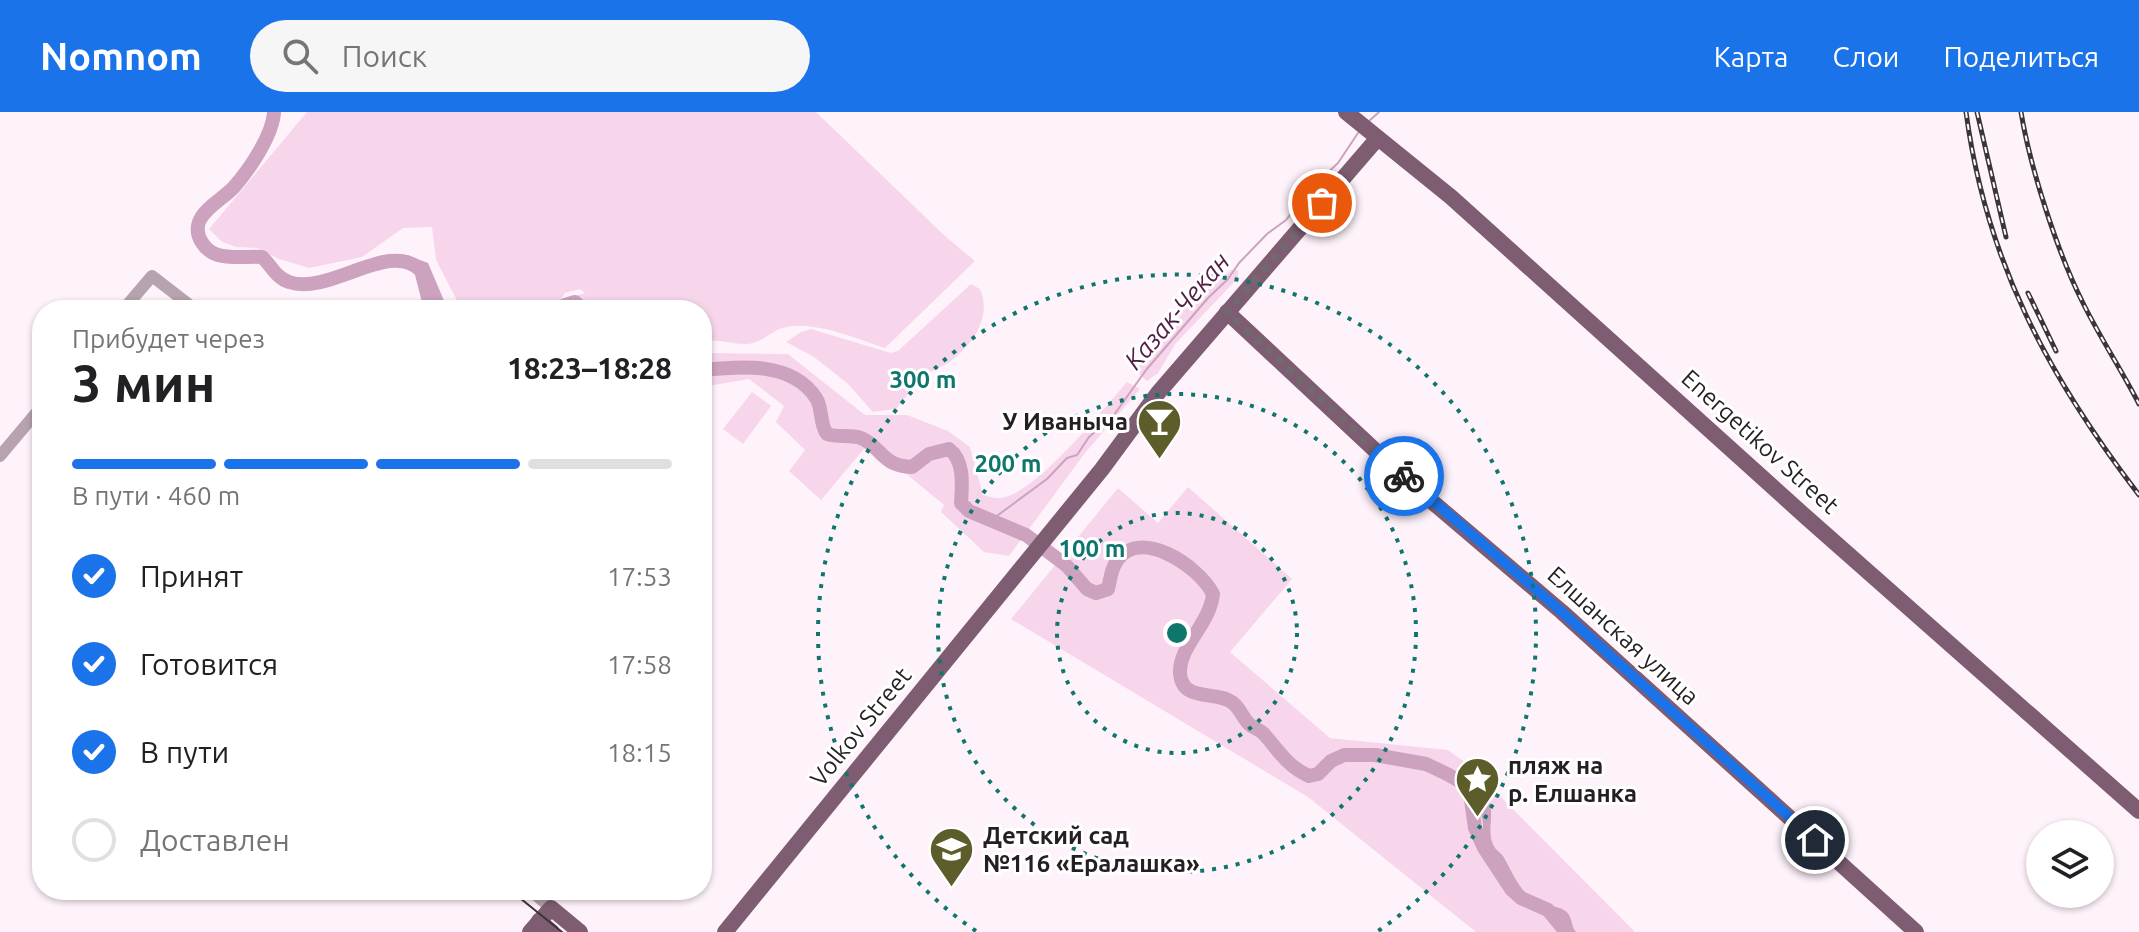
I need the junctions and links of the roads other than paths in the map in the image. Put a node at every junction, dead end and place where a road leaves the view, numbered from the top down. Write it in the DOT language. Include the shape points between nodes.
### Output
graph roads {
  1 [pos="1350,115"];
  2 [pos="1373,136"];
  3 [pos="132,300"];
  4 [pos="183,300"];
  5 [pos="1227,312"];
  6 [pos="32,418"];
  7 [pos="0,456"];
  8 [pos="2139,811"];
  9 [pos="542,900"];
  10 [pos="551,908"];
  11 [pos="541,928"];
  12 [pos="580,932"];
  13 [pos="725,932"];
  14 [pos="1916,932"];
  1 -- 2 [label="main road, Energetikov Street"];
  2 -- 5 [label="main road, Volkov Street"];
  2 -- 8 [label="main road, Energetikov Street" via="1451,197"];
  3 -- 4 [label="street" via="152,276"];
  5 -- 13 [label="main road, Volkov Street"];
  5 -- 14 [label="main road, Елшанская улица" via="1409,482 1562,612"];
  6 -- 7 [label="street"];
  9 -- 10 [label="street"];
  10 -- 11 [label="main road"];
  10 -- 12 [label="main road"];
}
